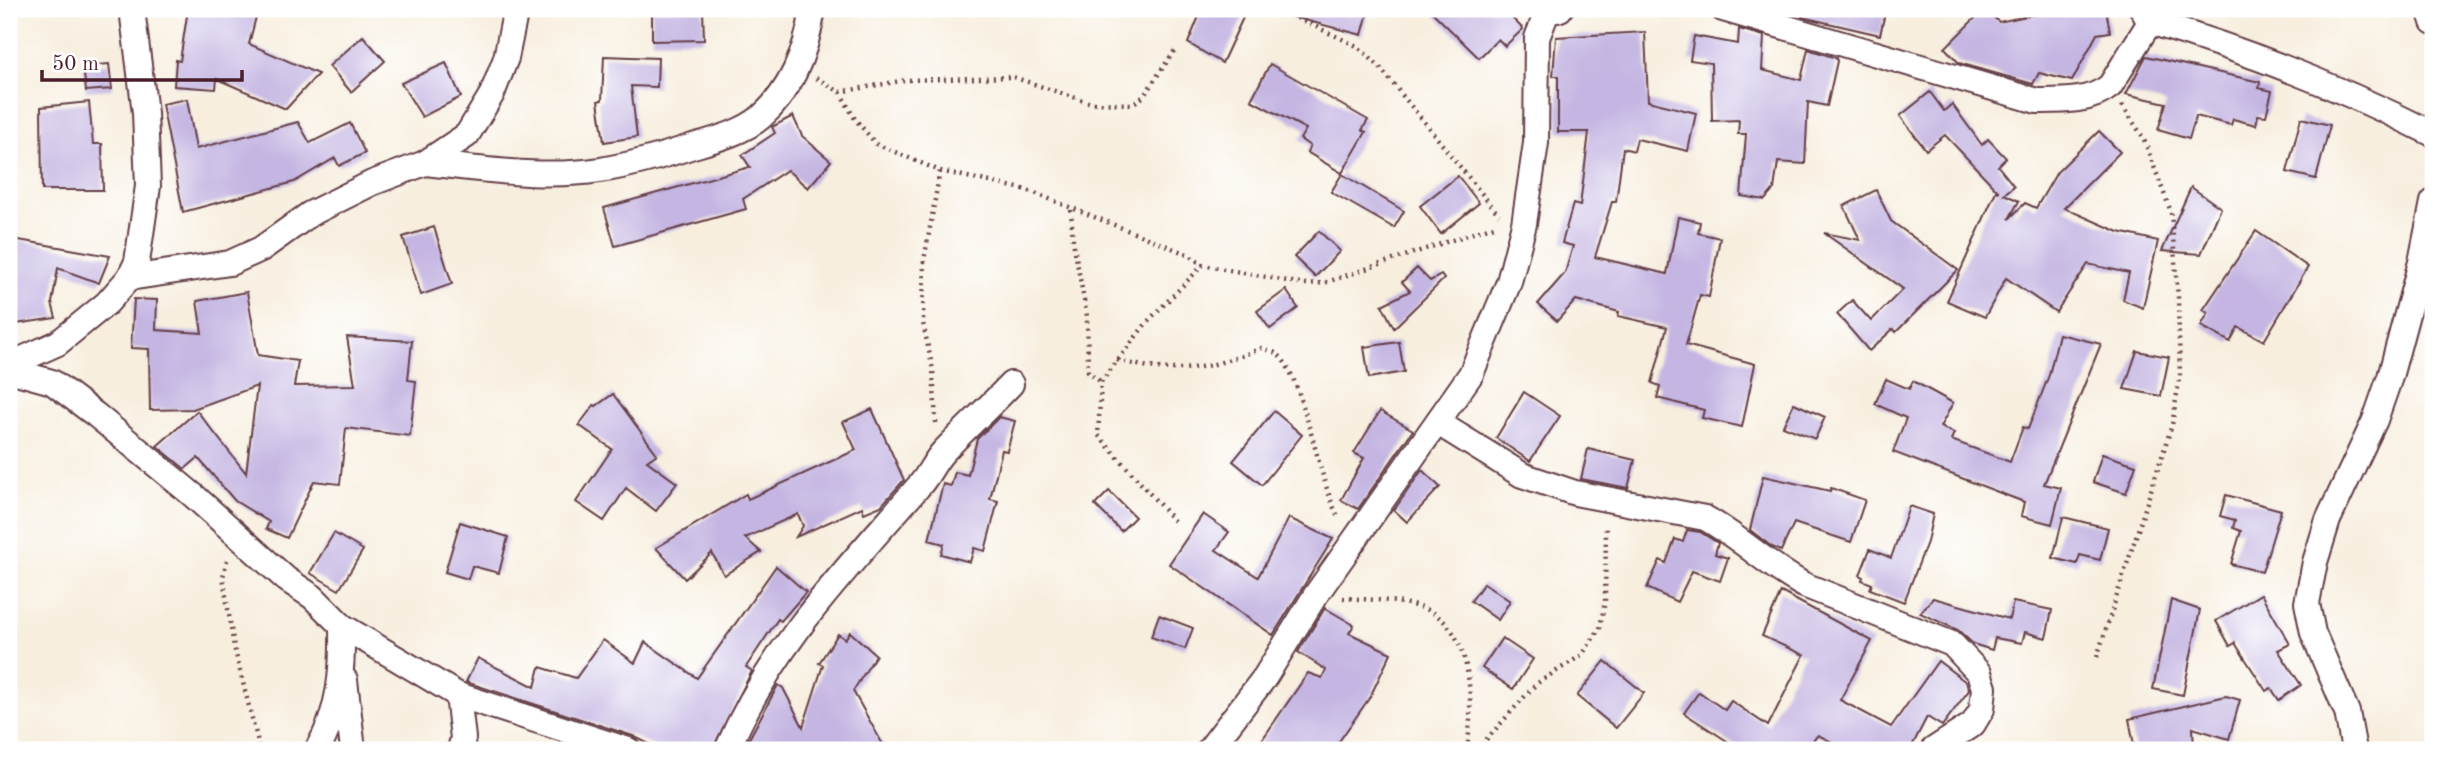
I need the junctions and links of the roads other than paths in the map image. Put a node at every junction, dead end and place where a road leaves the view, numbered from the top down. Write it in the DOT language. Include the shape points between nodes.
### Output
graph roads {
  1 [pos="132,9"];
  2 [pos="516,9"];
  3 [pos="813,9"];
  4 [pos="1560,9"];
  5 [pos="1723,9"];
  6 [pos="2430,9"];
  7 [pos="2146,15"];
  8 [pos="2433,22"];
  9 [pos="2433,134"];
  10 [pos="425,163"];
  11 [pos="2433,202"];
  12 [pos="129,278"];
  13 [pos="9,367"];
  14 [pos="1011,384"];
  15 [pos="1439,420"];
  16 [pos="342,626"];
  17 [pos="343,673"];
  18 [pos="458,695"];
  19 [pos="317,750"];
  20 [pos="353,750"];
  21 [pos="460,750"];
  22 [pos="628,750"];
  23 [pos="727,750"];
  24 [pos="1209,750"];
  25 [pos="1933,750"];
  26 [pos="2354,750"];
  1 -- 12 [label="street" via="145,113 148,186 137,262"];
  2 -- 10 [label="street" via="506,58 492,94 467,135"];
  3 -- 10 [label="street" via="797,66 783,93 760,118 717,139 655,159 599,170 495,170"];
  4 -- 15 [label="street" via="1547,12 1537,38 1531,189 1509,282 1471,374"];
  5 -- 7 [label="street" via="2019,97 2060,101 2094,96 2110,86"];
  6 -- 8 [label="street"];
  7 -- 9 [label="street" via="2371,103"];
  10 -- 12 [label="street" via="310,214 261,249 230,263"];
  11 -- 26 [label="street" via="2390,377 2328,520 2307,603 2313,634 2347,712"];
  12 -- 13 [label="street" via="58,344"];
  13 -- 16 [label="street" via="52,382 313,597"];
  14 -- 23 [label="street" via="941,454 921,484 851,560 804,620 763,676"];
  15 -- 24 [label="street" via="1315,596 1265,677"];
  15 -- 25 [label="street" via="1522,475 1575,493 1705,518 1804,585 1952,644 1979,673 1984,688 1982,709 1973,724"];
  16 -- 17 [label="street"];
  16 -- 18 [label="street"];
  17 -- 19 [label="street" via="327,732"];
  17 -- 20 [label="street"];
  18 -- 21 [label="street"];
  18 -- 22 [label="street"];
}
